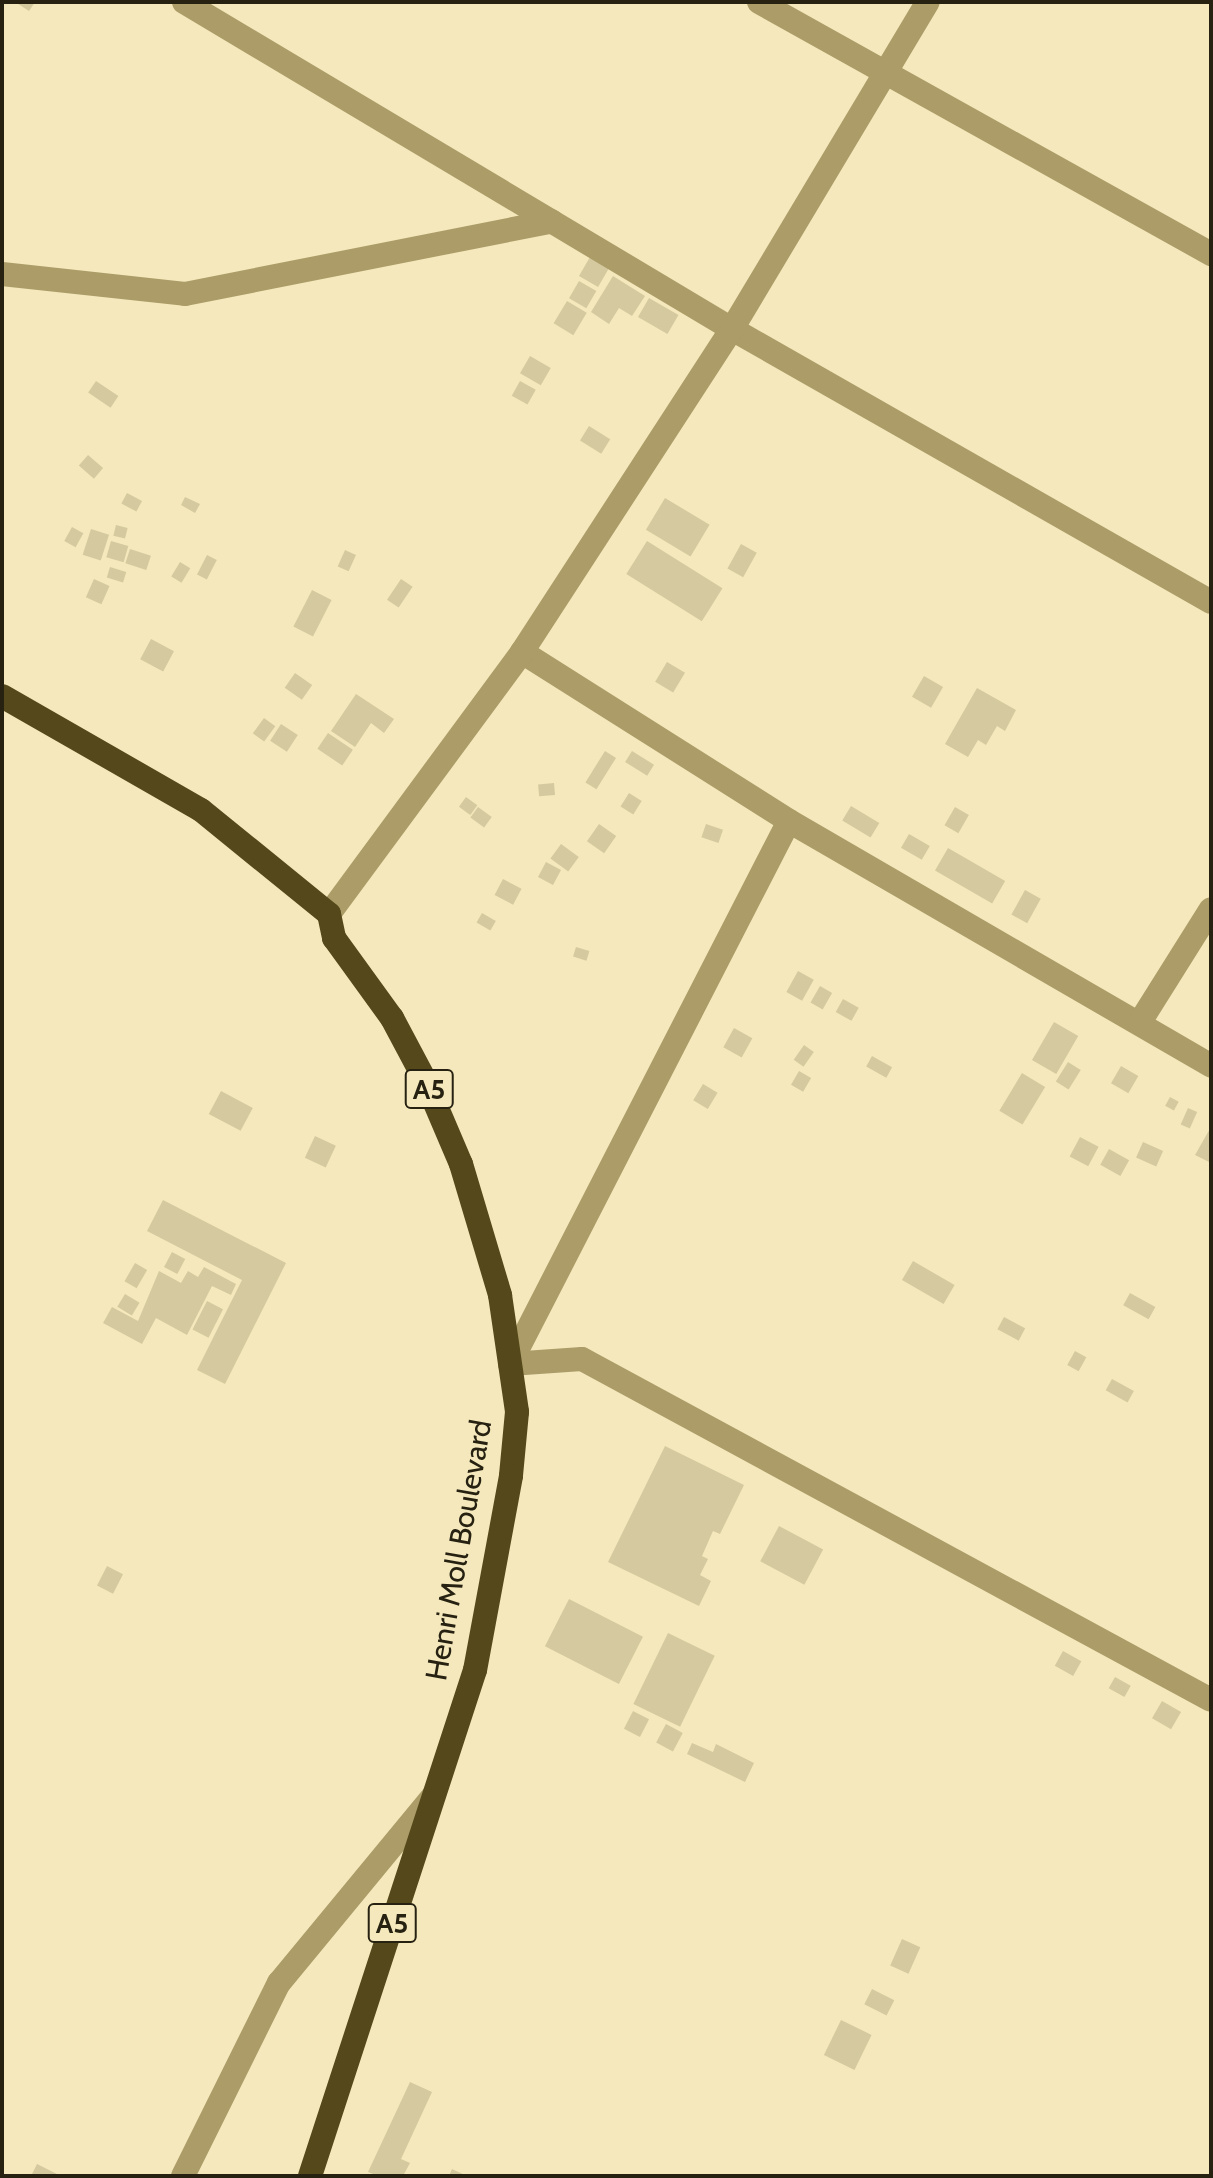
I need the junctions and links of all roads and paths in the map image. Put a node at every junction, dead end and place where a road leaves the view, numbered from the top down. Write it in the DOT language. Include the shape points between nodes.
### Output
graph roads {
  1 [pos="184,2"];
  2 [pos="759,2"];
  3 [pos="928,2"];
  4 [pos="884,75"];
  5 [pos="552,221"];
  6 [pos="1211,254"];
  7 [pos="2,274"];
  8 [pos="732,329"];
  9 [pos="1211,602"];
  10 [pos="522,652"];
  11 [pos="2,696"];
  12 [pos="789,821"];
  13 [pos="1211,909"];
  14 [pos="329,914"];
  15 [pos="1140,1022"];
  16 [pos="1211,1066"];
  17 [pos="510,1364"];
  18 [pos="1211,1700"];
  19 [pos="434,1794"];
  20 [pos="183,2176"];
  21 [pos="310,2176"];
  1 -- 5 [label="street"];
  2 -- 4 [label="street"];
  3 -- 4 [label="street"];
  4 -- 6 [label="street"];
  4 -- 8 [label="street"];
  5 -- 7 [label="street" via="185,294"];
  5 -- 8 [label="street"];
  8 -- 9 [label="street"];
  8 -- 10 [label="street"];
  10 -- 12 [label="street"];
  10 -- 14 [label="street"];
  11 -- 14 [label="highway" via="201,810"];
  12 -- 15 [label="street"];
  12 -- 17 [label="street"];
  13 -- 15 [label="street"];
  14 -- 17 [label="highway, Henri Moll Boulevard / A5" via="334,938 407,1041 461,1164 500,1295"];
  15 -- 16 [label="street"];
  17 -- 18 [label="street" via="582,1359"];
  17 -- 19 [label="highway, Henri Moll Boulevard / A5" via="517,1412 511,1476 475,1670"];
  19 -- 20 [label="street" via="279,1983"];
  19 -- 21 [label="highway, Henri Moll Boulevard / A5"];
}
